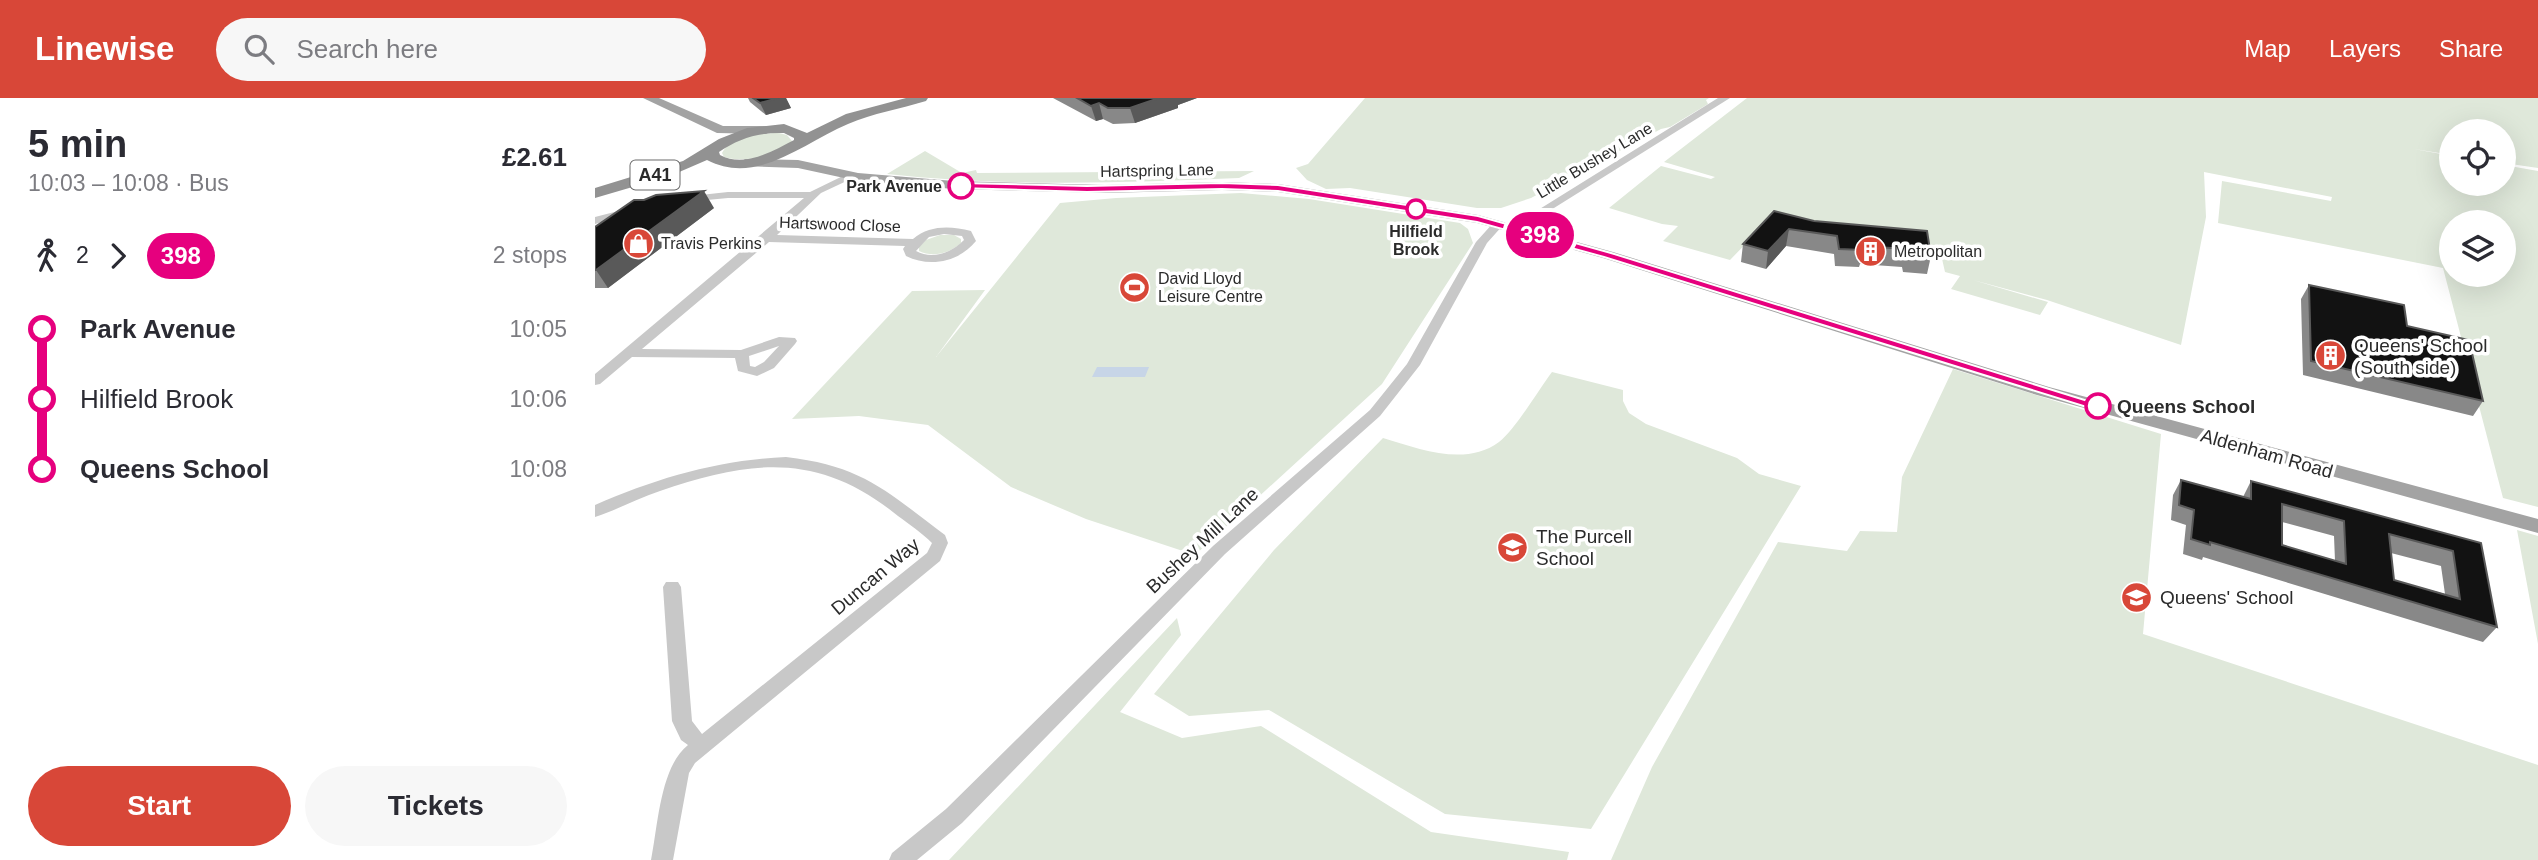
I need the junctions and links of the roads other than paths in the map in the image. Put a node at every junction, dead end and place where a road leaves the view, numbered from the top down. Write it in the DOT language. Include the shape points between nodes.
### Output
graph roads {
  1 [pos="649,98"];
  2 [pos="921,98"];
  3 [pos="1725,98"];
  4 [pos="844,120"];
  5 [pos="721,130"];
  6 [pos="769,130"];
  7 [pos="798,144"];
  8 [pos="715,150"];
  9 [pos="739,163"];
  10 [pos="797,164"];
  11 [pos="822,170"];
  12 [pos="849,176"];
  13 [pos="595,193"];
  14 [pos="815,193"];
  15 [pos="595,199"];
  16 [pos="677,201"];
  17 [pos="641,208"];
  18 [pos="595,220"];
  19 [pos="1498,224"];
  20 [pos="1515,228"];
  21 [pos="766,238"];
  22 [pos="913,243"];
  23 [pos="629,353"];
  24 [pos="742,354"];
  25 [pos="595,381"];
  26 [pos="595,511"];
  27 [pos="2538,526"];
  28 [pos="671,587"];
  29 [pos="702,745"];
  30 [pos="662,860"];
  31 [pos="900,860"];
  1 -- 5 [label="main road"];
  2 -- 4 [label="highway"];
  3 -- 20 [label="street, Little Bushey Lane"];
  4 -- 6 [label="highway"];
  4 -- 7 [label="highway"];
  5 -- 6 [label="main road"];
  5 -- 8 [label="main road"];
  6 -- 7 [label="highway" via="797,132 801,136"];
  6 -- 8 [label="highway" via="741,136"];
  7 -- 9 [label="highway" via="774,157"];
  7 -- 10 [label="main road"];
  8 -- 9 [label="highway" via="716,160"];
  8 -- 13 [label="highway, A41" via="688,164"];
  9 -- 10 [label="main road, Hartspring Lane"];
  9 -- 15 [label="highway, A41" via="684,172"];
  10 -- 11 [label="main road, Hartspring Lane"];
  11 -- 12 [label="main road, Hartspring Lane"];
  11 -- 14 [label="street" via="823,180"];
  12 -- 14 [label="street"];
  12 -- 19 [label="main road, Hartspring Lane" via="1031,188 1278,188"];
  14 -- 16 [label="street"];
  14 -- 21 [label="street"];
  17 -- 18 [label="street"];
  19 -- 20 [label="main road, Hartspring Lane"];
  19 -- 31 [label="street, Bushey Mill Lane" via="1482,242 1413,365 1375,414 1219,550 954,816"];
  20 -- 27 [label="main road, Aldenham Road" via="2043,391"];
  21 -- 22 [label="street, Hartswood Close"];
  21 -- 23 [label="street"];
  23 -- 24 [label="street"];
  23 -- 25 [label="street"];
  26 -- 29 [label="street, Duncan Way" via="674,479 707,471 750,464 795,464 845,474 866,484 939,539 934,557"];
  28 -- 29 [label="street" via="682,721 688,734"];
  29 -- 30 [label="street, Duncan Way" via="679,770"];
}
